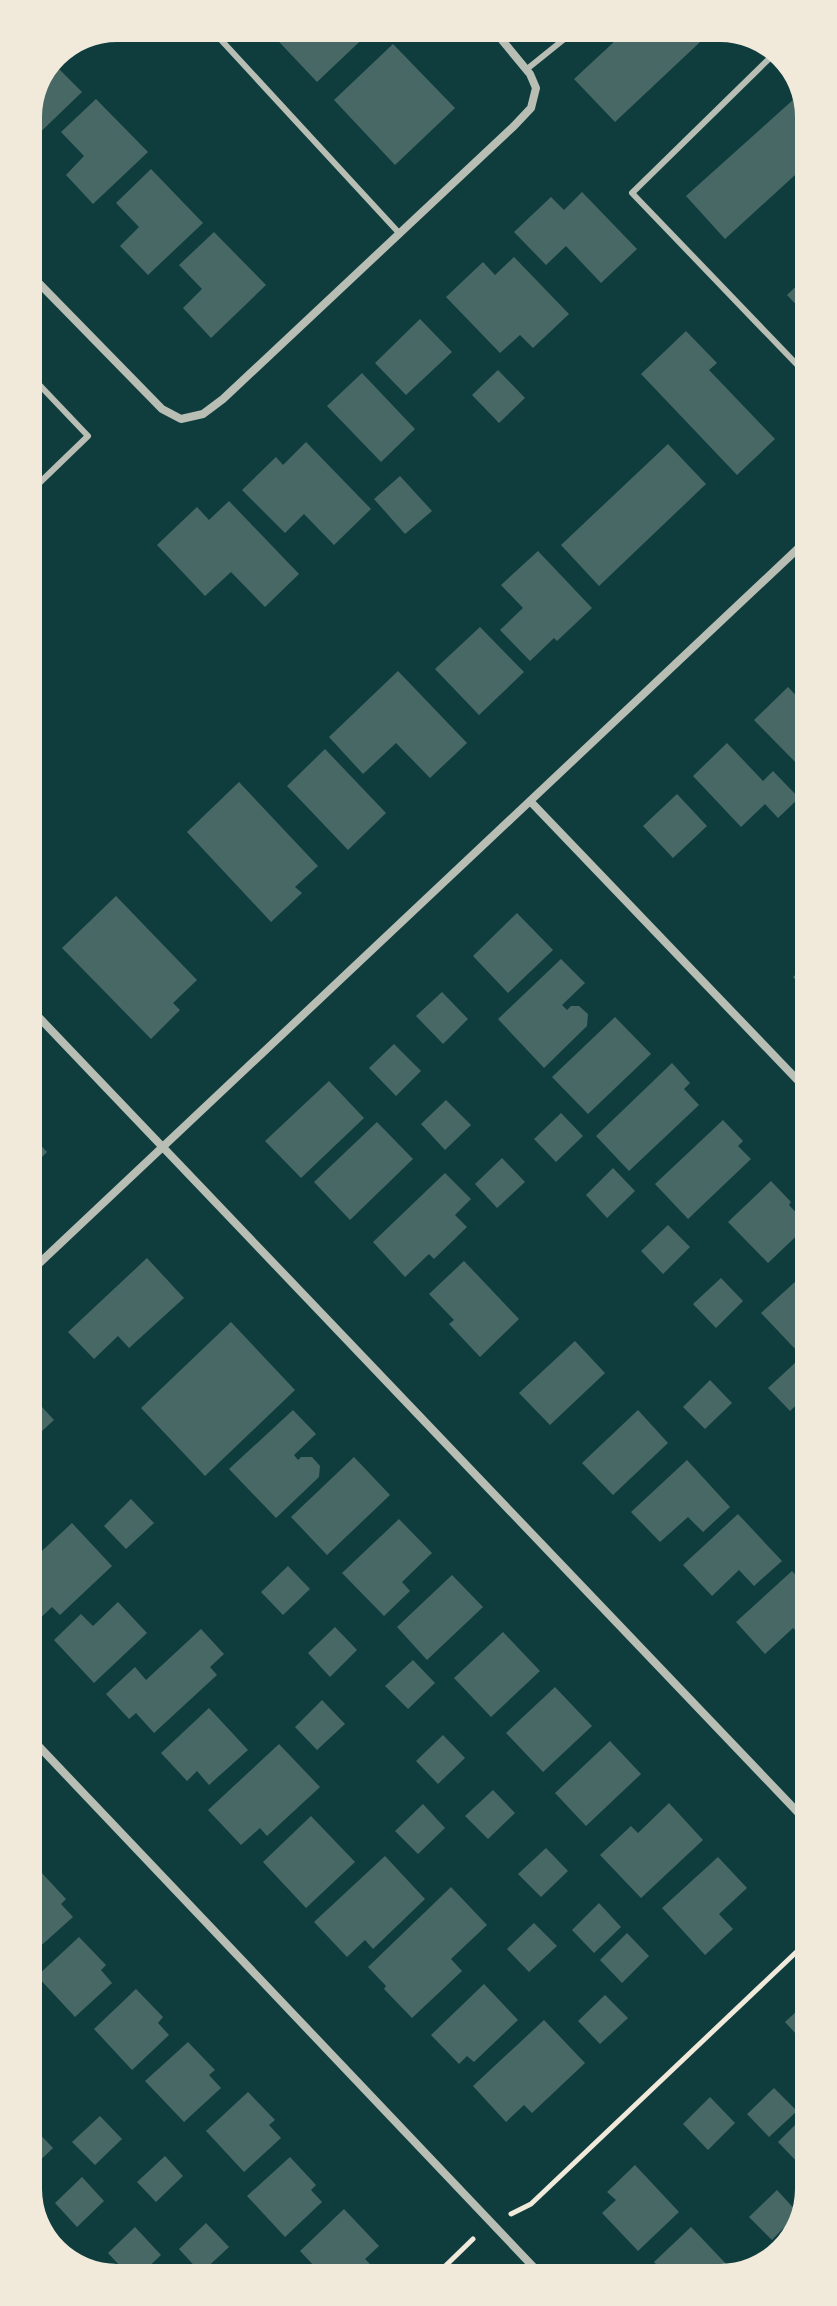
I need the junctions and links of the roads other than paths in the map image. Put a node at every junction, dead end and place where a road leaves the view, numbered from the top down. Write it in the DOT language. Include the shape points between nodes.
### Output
graph roads {
  1 [pos="223,42"];
  2 [pos="504,42"];
  3 [pos="561,42"];
  4 [pos="768,60"];
  5 [pos="527,69"];
  6 [pos="400,234"];
  7 [pos="42,286"];
  8 [pos="795,363"];
  9 [pos="42,388"];
  10 [pos="42,480"];
  11 [pos="795,551"];
  12 [pos="530,801"];
  13 [pos="42,1021"];
  14 [pos="795,1077"];
  15 [pos="162,1147"];
  16 [pos="42,1261"];
  17 [pos="42,1750"];
  18 [pos="795,1809"];
  19 [pos="531,2264"];
  1 -- 6 [label="lane"];
  2 -- 5 [label="street"];
  3 -- 5 [label="lane"];
  4 -- 8 [label="lane" via="632,193"];
  5 -- 6 [label="street" via="536,88 531,108"];
  6 -- 7 [label="street" via="223,399 203,414 181,419 145,393"];
  9 -- 10 [label="lane" via="88,436"];
  11 -- 12 [label="street"];
  12 -- 14 [label="street"];
  12 -- 15 [label="street"];
  13 -- 15 [label="street"];
  15 -- 16 [label="street"];
  15 -- 18 [label="street"];
  17 -- 19 [label="street"];
}
